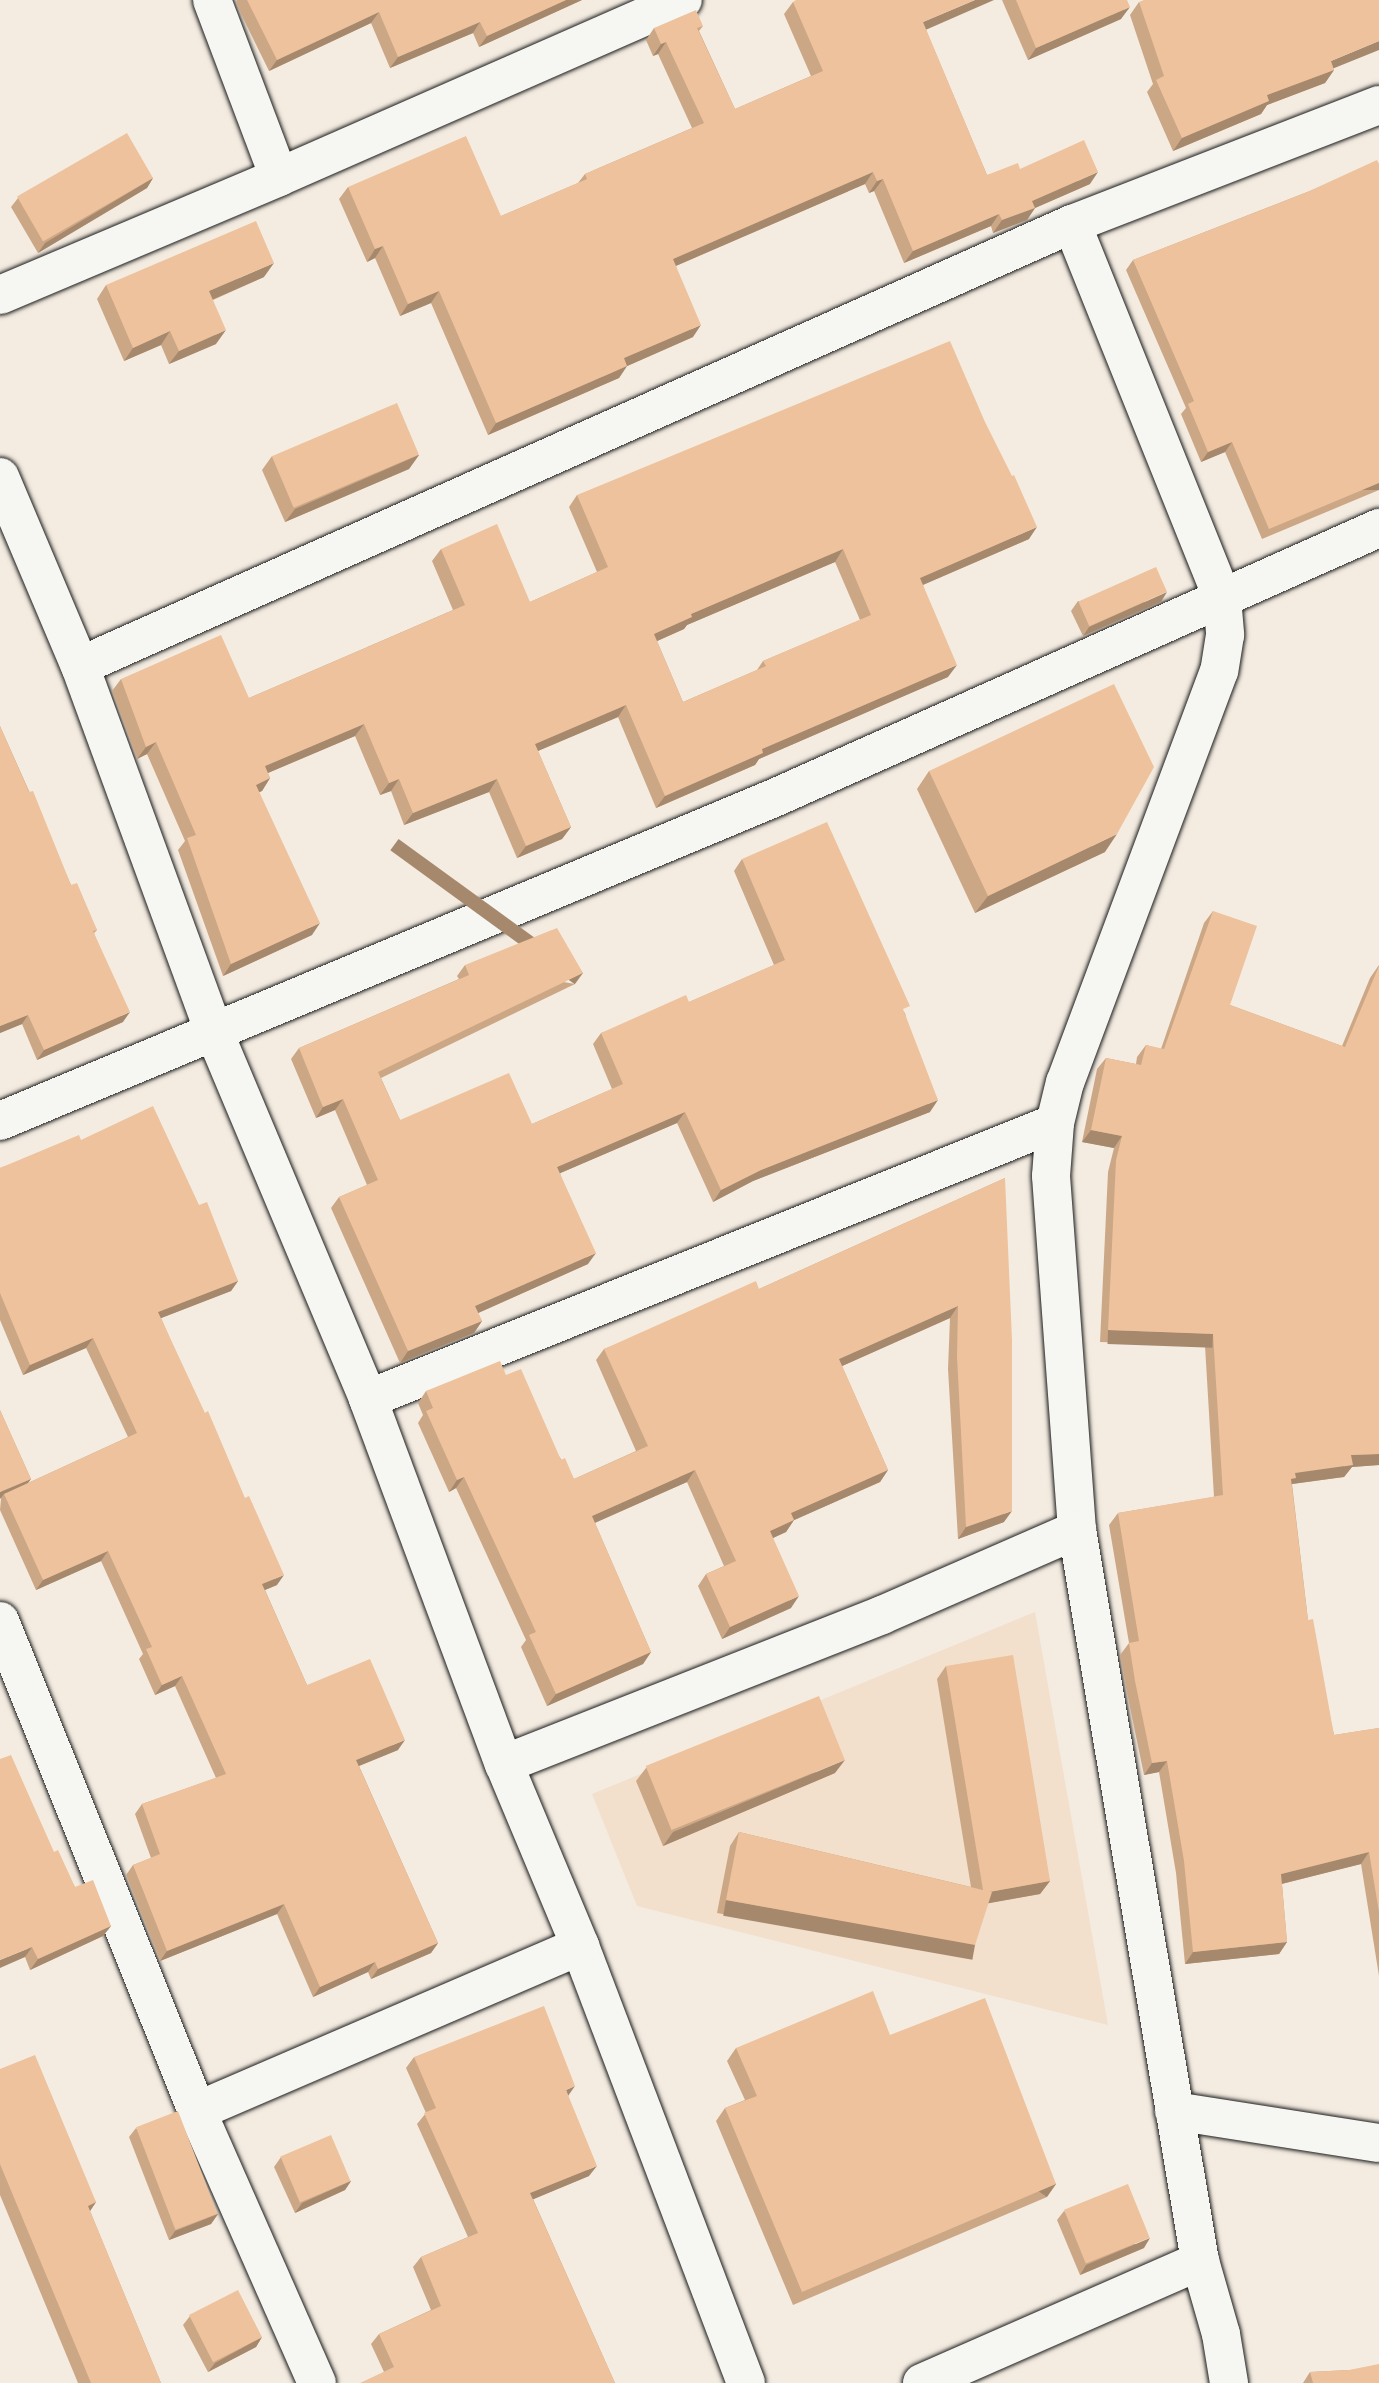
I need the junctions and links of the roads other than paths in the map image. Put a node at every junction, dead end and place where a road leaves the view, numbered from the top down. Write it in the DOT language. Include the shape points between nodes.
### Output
graph roads {
  1 [pos="212,0"];
  2 [pos="683,0"];
  3 [pos="1379,105"];
  4 [pos="279,177"];
  5 [pos="1072,223"];
  6 [pos="0,295"];
  7 [pos="0,477"];
  8 [pos="1379,528"];
  9 [pos="1222,597"];
  10 [pos="80,666"];
  11 [pos="214,1032"];
  12 [pos="0,1121"];
  13 [pos="1055,1123"];
  14 [pos="368,1399"];
  15 [pos="1077,1530"];
  16 [pos="0,1621"];
  17 [pos="504,1764"];
  18 [pos="580,1946"];
  19 [pos="197,2111"];
  20 [pos="1174,2111"];
  21 [pos="1379,2143"];
  22 [pos="1200,2261"];
  23 [pos="317,2383"];
  24 [pos="746,2383"];
  25 [pos="922,2383"];
  26 [pos="1229,2383"];
  1 -- 4 [label="street"];
  2 -- 4 [label="street"];
  3 -- 5 [label="street"];
  4 -- 6 [label="street"];
  5 -- 9 [label="street"];
  5 -- 10 [label="street"];
  7 -- 10 [label="street"];
  8 -- 9 [label="street"];
  9 -- 11 [label="street" via="774,798"];
  9 -- 13 [label="street" via="1225,635 1219,671 1065,1082"];
  10 -- 11 [label="street"];
  11 -- 12 [label="street"];
  11 -- 14 [label="street"];
  13 -- 14 [label="street"];
  13 -- 15 [label="street" via="1053,1229"];
  14 -- 17 [label="street"];
  15 -- 17 [label="street" via="882,1615"];
  15 -- 20 [label="street"];
  16 -- 19 [label="street"];
  17 -- 18 [label="street"];
  18 -- 19 [label="street"];
  18 -- 24 [label="street"];
  19 -- 23 [label="street"];
  20 -- 21 [label="street"];
  20 -- 22 [label="street"];
  22 -- 25 [label="street"];
  22 -- 26 [label="street" via="1221,2334"];
}
